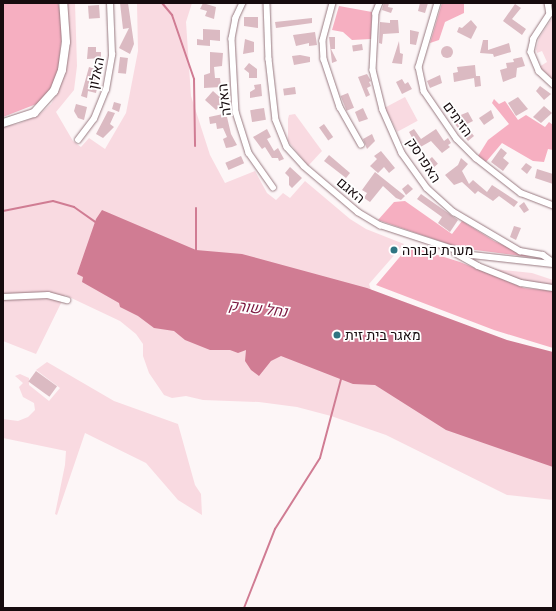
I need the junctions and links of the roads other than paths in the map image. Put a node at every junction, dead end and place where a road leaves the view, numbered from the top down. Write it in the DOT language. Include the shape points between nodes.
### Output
graph roads {
  1 [pos="63,3"];
  2 [pos="110,3"];
  3 [pos="243,3"];
  4 [pos="267,3"];
  5 [pos="333,3"];
  6 [pos="380,3"];
  7 [pos="438,3"];
  8 [pos="548,3"];
  9 [pos="553,84"];
  10 [pos="3,123"];
  11 [pos="78,140"];
  12 [pos="361,144"];
  13 [pos="273,187"];
  14 [pos="553,205"];
  15 [pos="450,249"];
  16 [pos="553,263"];
  17 [pos="553,288"];
  18 [pos="3,297"];
  19 [pos="67,300"];
  1 -- 10 [label="main road" via="66,42 62,70 54,91 34,113"];
  2 -- 11 [label="street, האלון" via="112,55 106,90 94,119"];
  3 -- 13 [label="street, האלה" via="236,18 232,39 236,112 250,152"];
  4 -- 15 [label="street, האגם" via="274,112 281,135 291,153 365,217"];
  5 -- 12 [label="street" via="323,42 324,59 340,108"];
  6 -- 16 [label="street, האפרסק" via="376,18 373,70 383,110 402,152 427,188 454,212 520,251 543,255"];
  7 -- 14 [label="street, הזיתים" via="419,67 425,94 457,139 476,158 527,196"];
  8 -- 9 [label="street" via="550,14 534,39 531,52 538,71"];
  15 -- 16 [label="street, האגם" via="494,259"];
  15 -- 17 [label="street" via="478,266 522,284"];
  18 -- 19 [label="street" via="48,295"];
}
